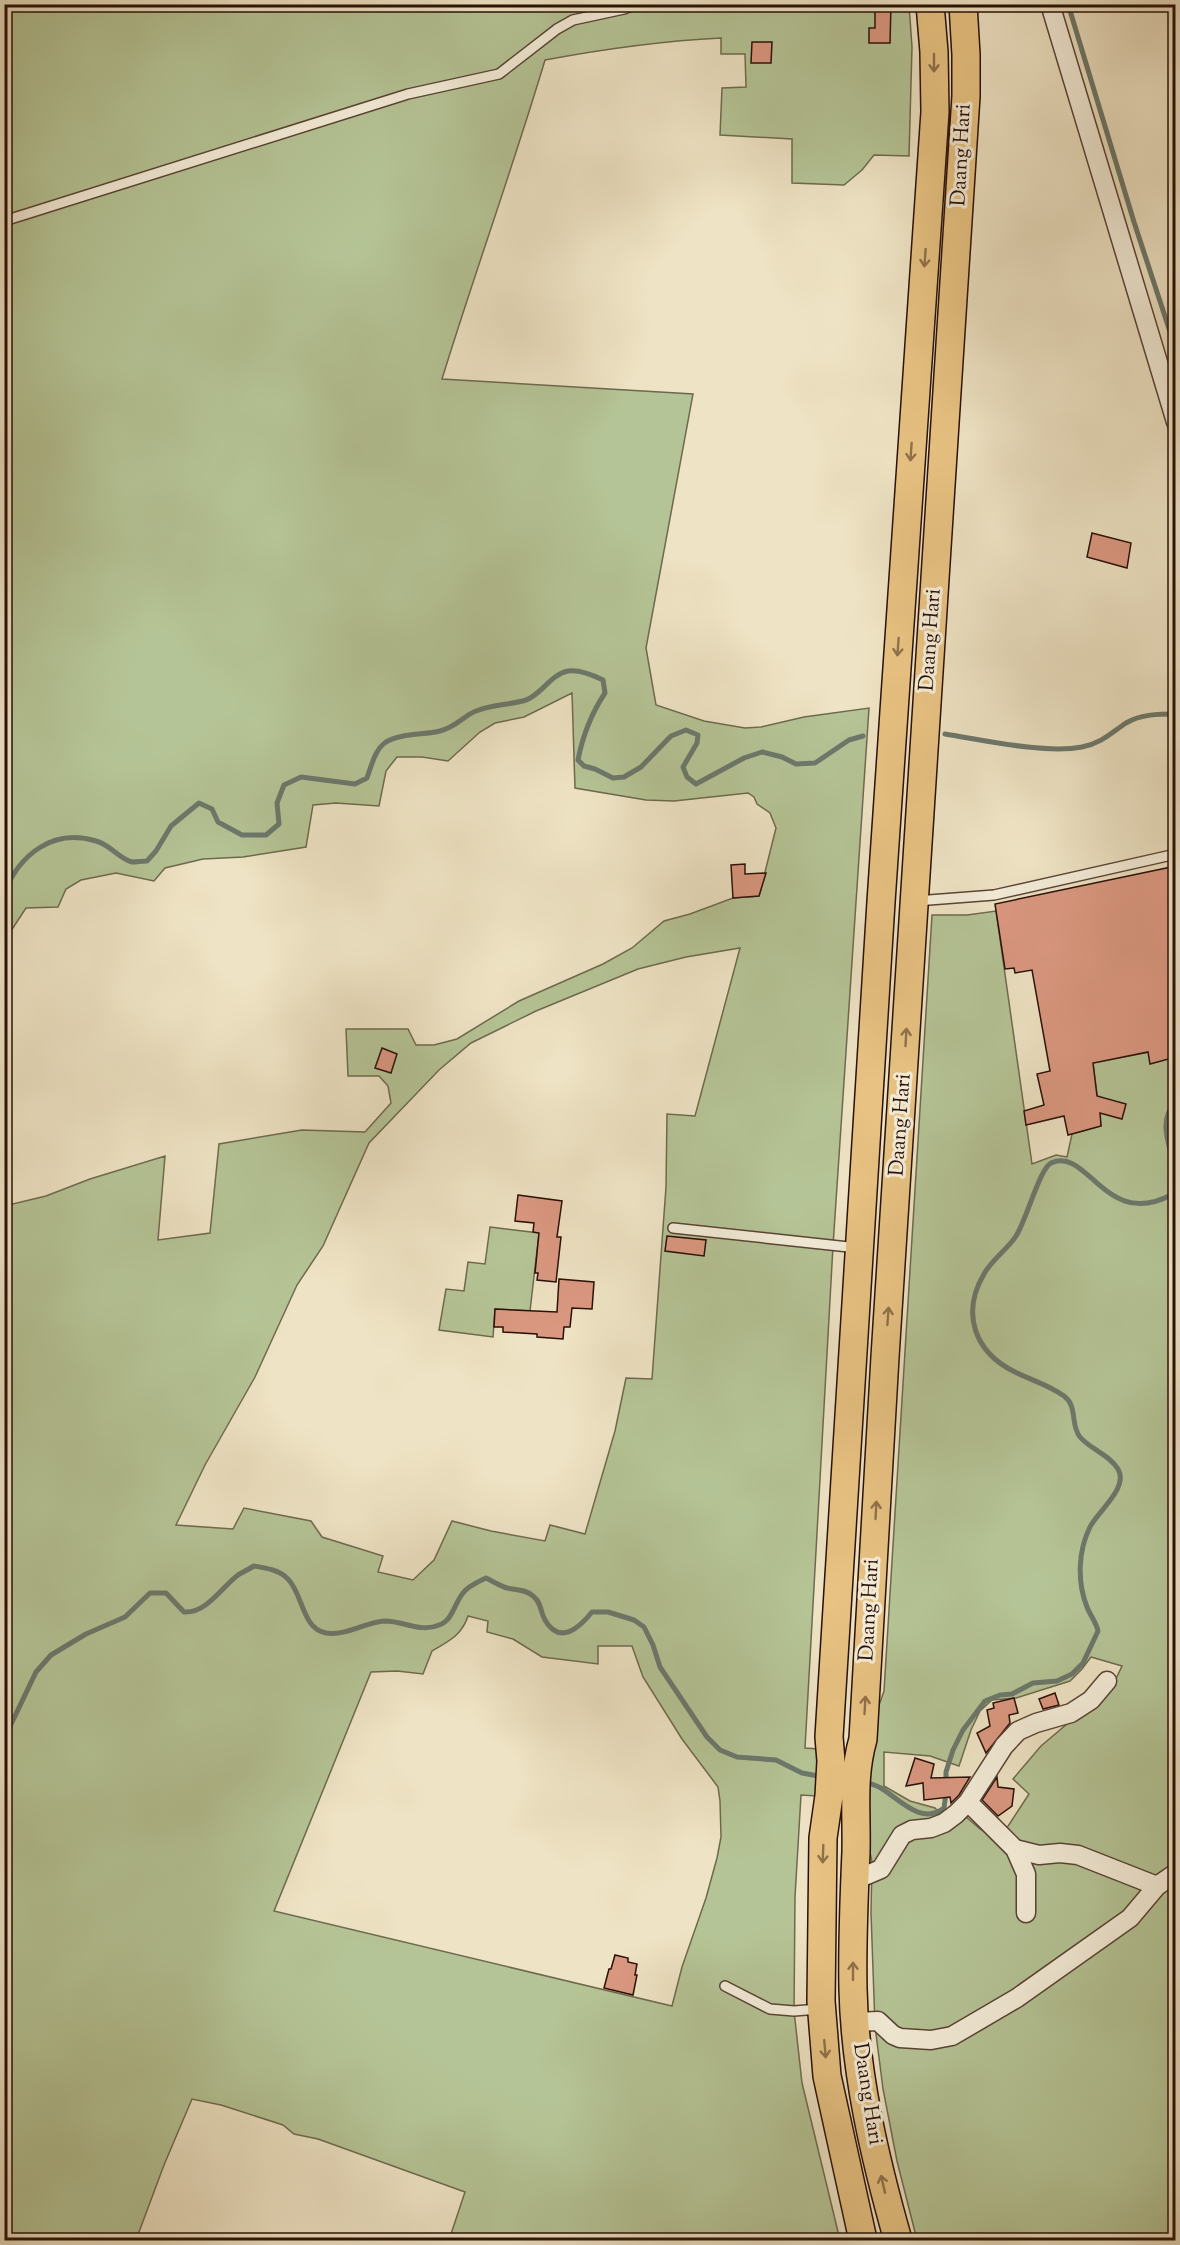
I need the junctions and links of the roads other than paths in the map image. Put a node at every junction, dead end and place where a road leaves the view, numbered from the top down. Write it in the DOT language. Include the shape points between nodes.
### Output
graph roads {
  1 [pos="637,4"];
  2 [pos="930,4"];
  3 [pos="963,4"];
  4 [pos="1050,4"];
  5 [pos="4,221"];
  6 [pos="1176,422"];
  7 [pos="1176,854"];
  8 [pos="914,902"];
  9 [pos="862,1221"];
  10 [pos="894,1222"];
  11 [pos="673,1228"];
  12 [pos="860,1248"];
  13 [pos="1107,1681"];
  14 [pos="844,1762"];
  15 [pos="842,1797"];
  16 [pos="968,1802"];
  17 [pos="1015,1849"];
  18 [pos="1176,1873"];
  19 [pos="855,1880"];
  20 [pos="1157,1886"];
  21 [pos="1026,1913"];
  22 [pos="725,1986"];
  23 [pos="821,2009"];
  24 [pos="856,2022"];
  25 [pos="863,2241"];
  26 [pos="898,2241"];
  1 -- 5 [label="lane" via="573,20 499,74 408,94"];
  2 -- 9 [label="main road, Daang Hari, one-way" via="934,112"];
  3 -- 8 [label="main road, Daang Hari" via="966,108"];
  4 -- 6 [label="street"];
  7 -- 8 [label="lane" via="994,895"];
  10 -- 8 [label="main road, Daang Hari, one-way"];
  9 -- 10 [label="main road"];
  9 -- 12 [label="main road, Daang Hari"];
  14 -- 10 [label="main road, Daang Hari, one-way" via="863,1738"];
  11 -- 12 [label="lane"];
  12 -- 14 [label="main road, Daang Hari" via="829,1737"];
  13 -- 16 [label="street" via="1091,1700 1071,1713 1018,1731"];
  14 -- 15 [label="main road, Daang Hari"];
  15 -- 19 [label="main road, Daang Hari"];
  15 -- 23 [label="main road, Daang Hari, one-way" via="823,1838"];
  16 -- 17 [label="street"];
  16 -- 19 [label="street" via="944,1823 902,1835 881,1869"];
  17 -- 20 [label="street" via="1038,1855 1078,1856"];
  17 -- 21 [label="street" via="1026,1874"];
  18 -- 20 [label="street"];
  24 -- 19 [label="main road, Daang Hari, one-way"];
  20 -- 24 [label="street" via="1130,1918 1017,1998 952,2036 912,2040 893,2035 878,2021"];
  22 -- 23 [label="lane" via="770,2009"];
  23 -- 25 [label="main road, Daang Hari, one-way" via="827,2076"];
  26 -- 24 [label="main road, Daang Hari, one-way" via="883,2188 860,2070"];
}
